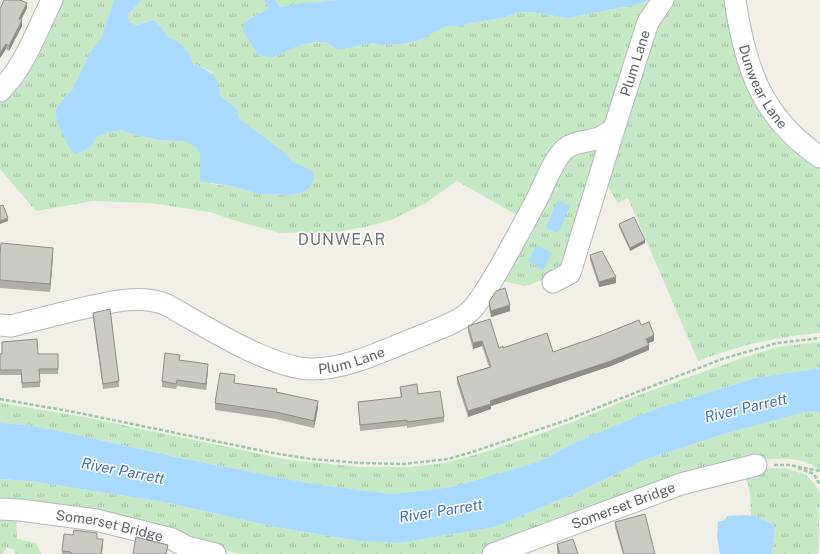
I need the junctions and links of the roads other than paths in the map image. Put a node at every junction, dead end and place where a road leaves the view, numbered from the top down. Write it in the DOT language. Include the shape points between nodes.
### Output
graph roads {
  1 [pos="52,0"];
  2 [pos="663,0"];
  3 [pos="735,0"];
  4 [pos="0,91"];
  5 [pos="614,129"];
  6 [pos="820,157"];
  7 [pos="553,282"];
  8 [pos="0,325"];
  9 [pos="756,465"];
  10 [pos="0,509"];
  11 [pos="215,554"];
  12 [pos="493,554"];
  1 -- 4 [label="street" via="22,62 11,80"];
  2 -- 5 [label="street, Plum Lane" via="648,22"];
  3 -- 6 [label="street, Dunwear Lane" via="747,59 762,96 792,134"];
  5 -- 7 [label="street, Plum Lane" via="570,273"];
  5 -- 8 [label="street, Plum Lane" via="597,139 576,143 565,149 488,288 468,313 450,324 351,362 329,368 295,368 246,348 160,301 118,301 11,326"];
  9 -- 12 [label="street, Somerset Bridge" via="681,484"];
  10 -- 11 [label="street, Somerset Bridge" via="96,520 172,539 187,547"];
}
